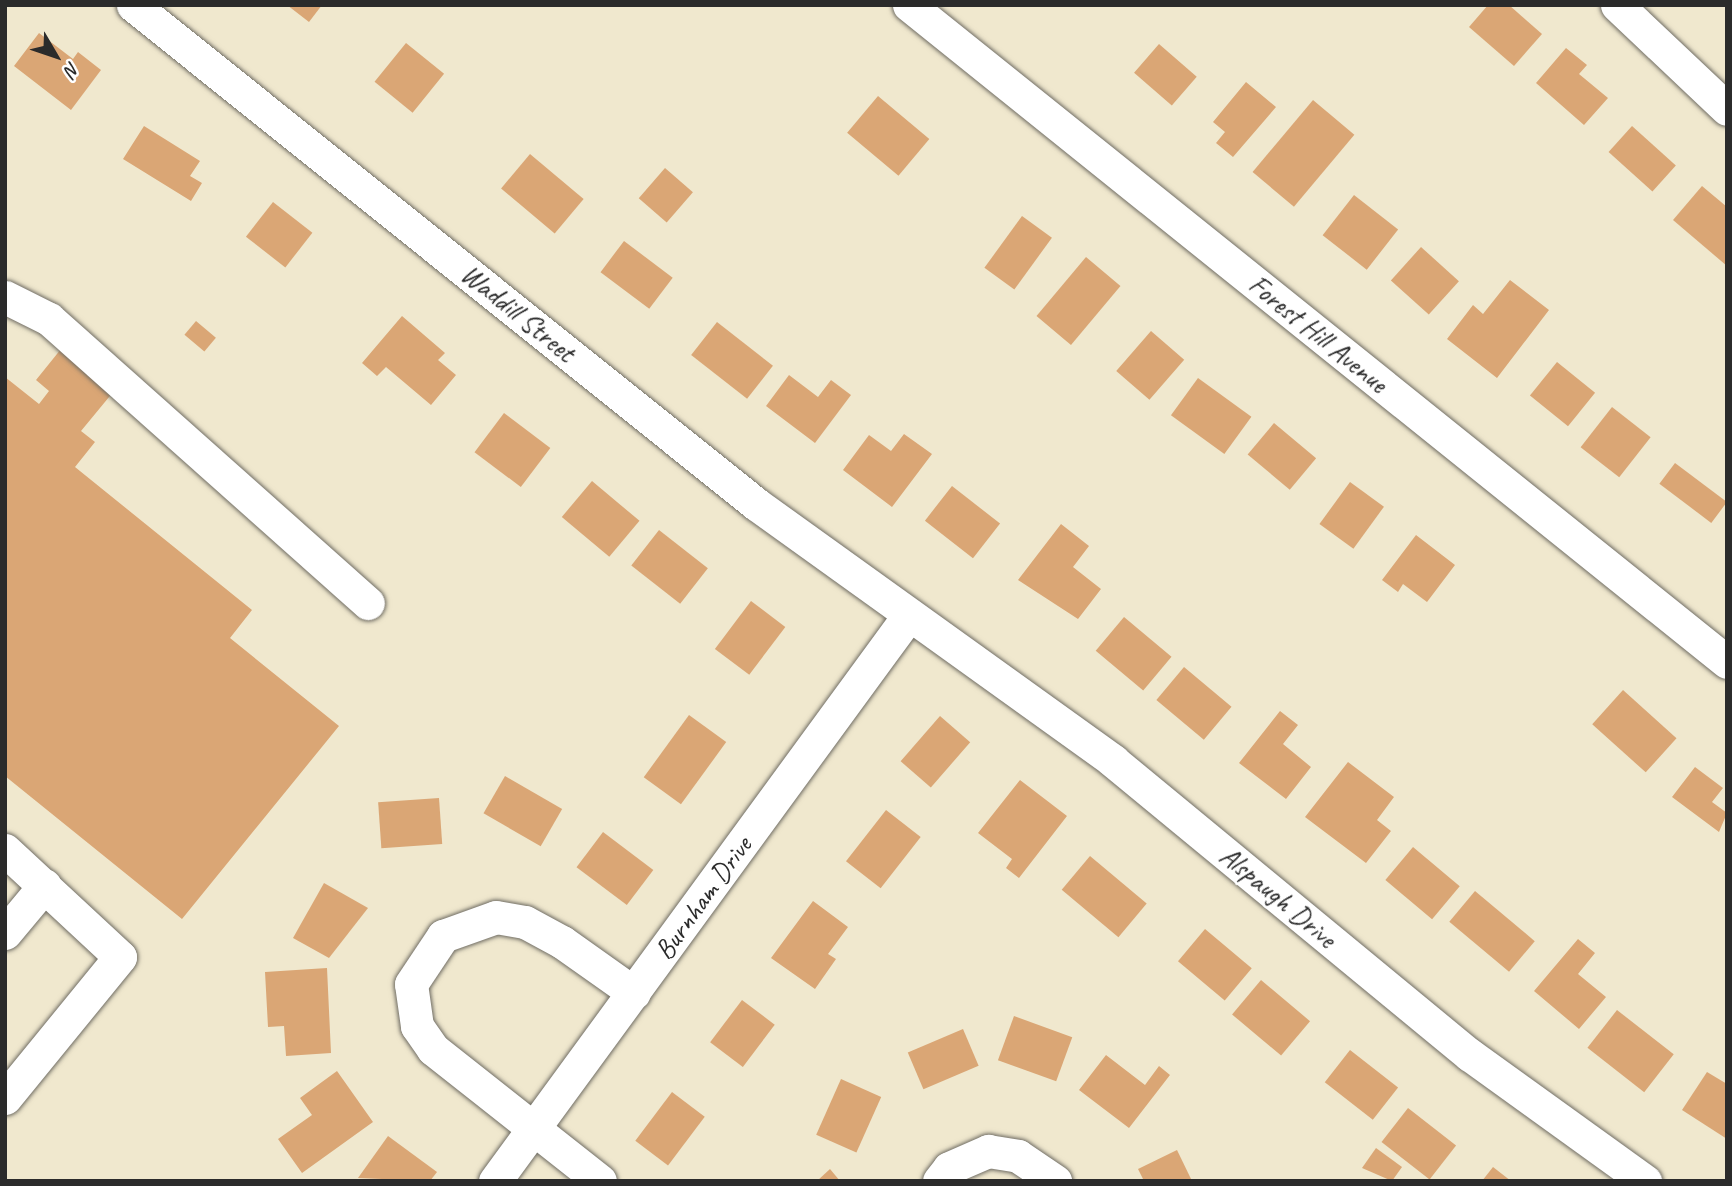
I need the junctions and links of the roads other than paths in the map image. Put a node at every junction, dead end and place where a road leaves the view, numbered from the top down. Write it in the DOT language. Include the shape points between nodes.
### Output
graph roads {
  1 [pos="133,5"];
  2 [pos="909,5"];
  3 [pos="1617,5"];
  4 [pos="1727,109"];
  5 [pos="5,297"];
  6 [pos="368,603"];
  7 [pos="909,615"];
  8 [pos="1727,662"];
  9 [pos="5,850"];
  10 [pos="45,885"];
  11 [pos="5,933"];
  12 [pos="634,993"];
  13 [pos="5,1098"];
  14 [pos="532,1130"];
  15 [pos="495,1181"];
  16 [pos="600,1181"];
  17 [pos="939,1181"];
  18 [pos="1055,1181"];
  19 [pos="1645,1181"];
  1 -- 7 [label="street, Waddill Street" via="756,504"];
  2 -- 8 [label="street, Forest Hill Avenue"];
  3 -- 4 [label="street"];
  5 -- 6 [label="street" via="49,320"];
  7 -- 12 [label="street, Burnham Drive"];
  7 -- 19 [label="street, Alspaugh Drive" via="1113,761 1470,1055"];
  9 -- 10 [label="street"];
  10 -- 11 [label="street"];
  10 -- 13 [label="street" via="120,957"];
  12 -- 14 [label="street, Burnham Drive"];
  12 -- 14 [label="street" via="525,922 496,918 464,925 424,958 410,997 417,1026 433,1049"];
  14 -- 15 [label="street, Burnham Drive"];
  14 -- 16 [label="street"];
  17 -- 18 [label="street" via="948,1168 988,1151 1018,1156"];
}
